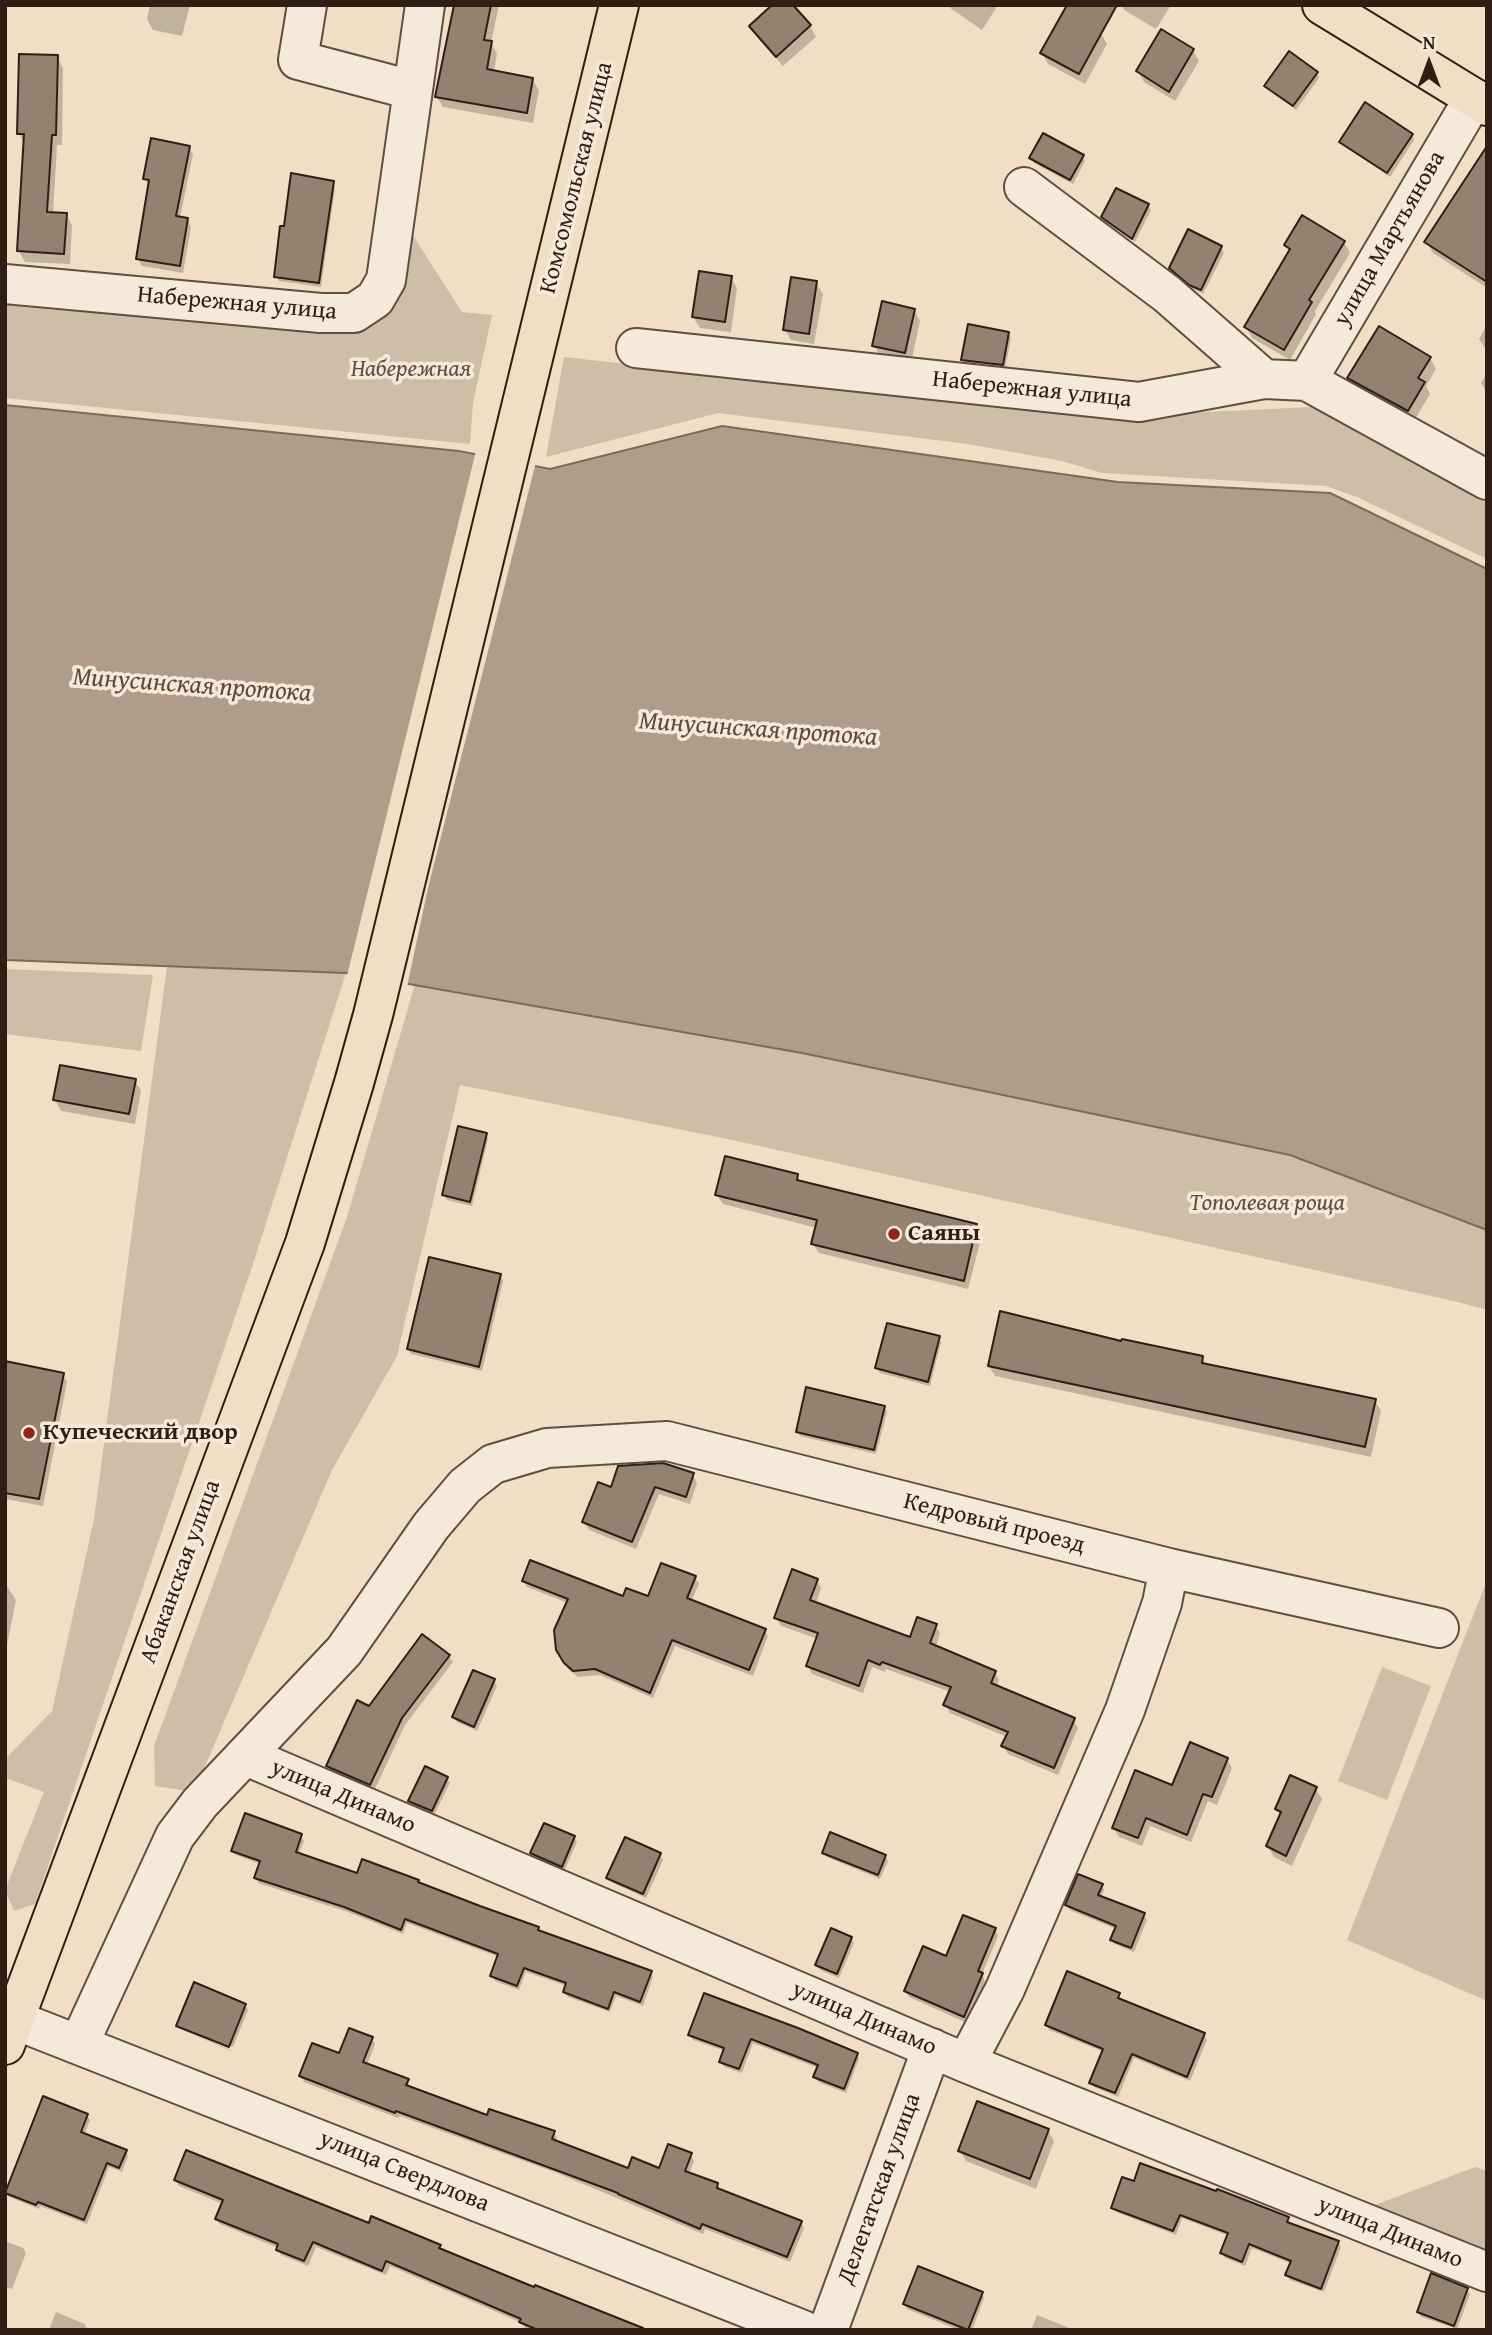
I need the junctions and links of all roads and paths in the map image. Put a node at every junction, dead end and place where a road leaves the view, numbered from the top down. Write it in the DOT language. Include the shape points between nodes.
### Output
graph roads {
  1 [pos="307,5"];
  2 [pos="425,5"];
  3 [pos="619,5"];
  4 [pos="1322,5"];
  5 [pos="412,90"];
  6 [pos="1480,102"];
  7 [pos="1024,187"];
  8 [pos="5,285"];
  9 [pos="636,348"];
  10 [pos="1264,379"];
  11 [pos="1307,381"];
  12 [pos="1487,480"];
  13 [pos="373,1015"];
  14 [pos="1169,1568"];
  15 [pos="1439,1628"];
  16 [pos="246,1756"];
  17 [pos="9,2027"];
  18 [pos="79,2044"];
  19 [pos="949,2055"];
  20 [pos="1487,2272"];
  21 [pos="803,2330"];
  22 [pos="828,2330"];
  1 -- 5 [label="street" via="298,60"];
  2 -- 5 [label="street, Набережная улица"];
  3 -- 13 [label="main road, Комсомольская улица"];
  4 -- 6 [label="main road"];
  5 -- 8 [label="street, Набережная улица" via="386,280 375,299 354,313"];
  6 -- 11 [label="street, улица Мартьянова"];
  7 -- 10 [label="street" via="1167,294"];
  9 -- 10 [label="street, Набережная улица" via="1139,402"];
  10 -- 11 [label="street, Набережная улица"];
  11 -- 12 [label="street, Набережная улица"];
  13 -- 17 [label="main road, Абаканская улица" via="305,1243"];
  14 -- 15 [label="street, Кедровый проезд"];
  14 -- 16 [label="street, Кедровый проезд" via="667,1441 547,1448 494,1464 465,1486 430,1526 344,1651"];
  14 -- 19 [label="street, Делегатская улица" via="1125,1710 1005,1989"];
  16 -- 18 [label="street" via="175,1836"];
  16 -- 19 [label="street, улица Динамо"];
  17 -- 18 [label="street, улица Свердлова"];
  18 -- 21 [label="street, улица Свердлова"];
  19 -- 20 [label="street, улица Динамо"];
  19 -- 22 [label="street, Делегатская улица"];
}
